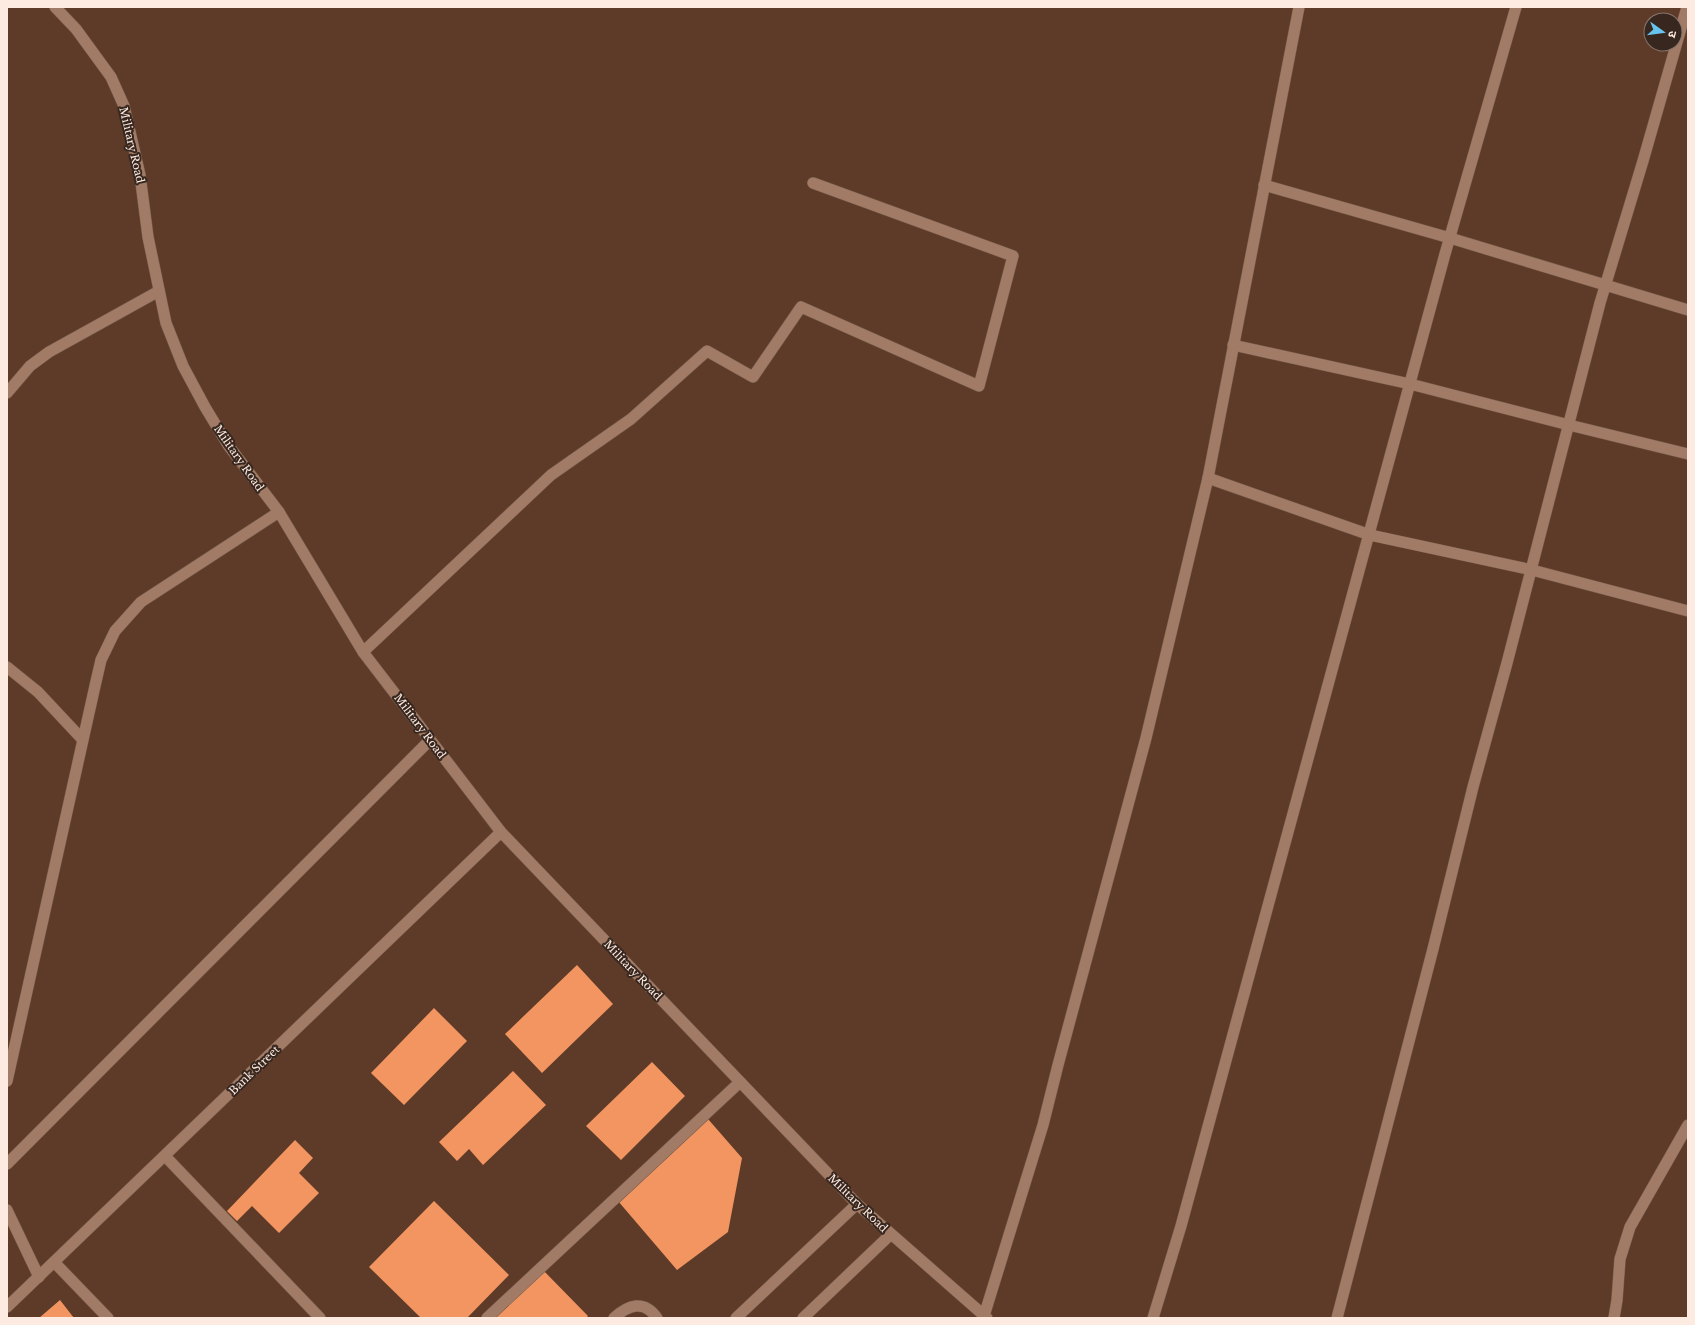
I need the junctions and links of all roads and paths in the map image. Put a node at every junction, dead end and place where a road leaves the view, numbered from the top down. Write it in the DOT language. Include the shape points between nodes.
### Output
graph roads {
  1 [pos="55,7"];
  2 [pos="1299,7"];
  3 [pos="1516,7"];
  4 [pos="1687,7"];
  5 [pos="813,183"];
  6 [pos="1264,185"];
  7 [pos="1450,238"];
  8 [pos="1606,285"];
  9 [pos="159,291"];
  10 [pos="1688,310"];
  11 [pos="1234,346"];
  12 [pos="1410,384"];
  13 [pos="7,393"];
  14 [pos="1569,426"];
  15 [pos="1688,454"];
  16 [pos="1208,478"];
  17 [pos="279,512"];
  18 [pos="1370,535"];
  19 [pos="1532,570"];
  20 [pos="1688,611"];
  21 [pos="363,652"];
  22 [pos="7,667"];
  23 [pos="82,739"];
  24 [pos="430,740"];
  25 [pos="501,832"];
  26 [pos="7,1081"];
  27 [pos="740,1082"];
  28 [pos="1688,1125"];
  29 [pos="165,1156"];
  30 [pos="7,1164"];
  31 [pos="857,1204"];
  32 [pos="7,1210"];
  33 [pos="890,1235"];
  34 [pos="54,1262"];
  35 [pos="39,1277"];
  36 [pos="7,1307"];
  37 [pos="986,1317"];
  38 [pos="108,1318"];
  39 [pos="320,1318"];
  40 [pos="487,1318"];
  41 [pos="614,1318"];
  42 [pos="657,1318"];
  43 [pos="736,1318"];
  44 [pos="803,1318"];
  45 [pos="1153,1318"];
  46 [pos="1337,1318"];
  47 [pos="1614,1318"];
  1 -- 9 [label="street, Military Road" via="76,29 111,77 124,106 140,176 148,237"];
  2 -- 6 [label="street"];
  3 -- 7 [label="street"];
  4 -- 8 [label="street"];
  5 -- 21 [label="street" via="1013,256 979,386 801,307 753,377 706,351 631,418 551,475"];
  6 -- 7 [label="street"];
  6 -- 11 [label="street"];
  7 -- 8 [label="street"];
  7 -- 12 [label="street"];
  8 -- 10 [label="street"];
  8 -- 14 [label="street"];
  9 -- 13 [label="street" via="49,352 30,366"];
  9 -- 17 [label="street, Military Road" via="166,323 182,366 204,407 228,445"];
  11 -- 12 [label="street"];
  11 -- 16 [label="street"];
  12 -- 14 [label="street"];
  12 -- 18 [label="street"];
  14 -- 15 [label="street"];
  14 -- 19 [label="street"];
  16 -- 18 [label="street"];
  16 -- 37 [label="street" via="1146,738 1043,1125"];
  17 -- 21 [label="street, Military Road"];
  17 -- 23 [label="street" via="141,602 115,631 102,660"];
  18 -- 19 [label="street"];
  18 -- 45 [label="street" via="1181,1226"];
  19 -- 20 [label="street"];
  19 -- 46 [label="street" via="1473,787"];
  21 -- 24 [label="street, Military Road"];
  22 -- 23 [label="street" via="38,692"];
  23 -- 26 [label="street"];
  24 -- 25 [label="street, Military Road"];
  24 -- 30 [label="street"];
  25 -- 27 [label="street, Military Road"];
  25 -- 29 [label="street, Bank Street"];
  27 -- 31 [label="street, Military Road"];
  27 -- 40 [label="street"];
  28 -- 47 [label="street" via="1630,1227 1620,1259"];
  29 -- 34 [label="street, Bank Street"];
  29 -- 39 [label="street"];
  31 -- 33 [label="street, Military Road"];
  31 -- 43 [label="street"];
  32 -- 35 [label="street"];
  33 -- 37 [label="street, Military Road"];
  33 -- 44 [label="street"];
  34 -- 35 [label="street, Bank Street"];
  34 -- 38 [label="street"];
  35 -- 36 [label="street, Bank Street"];
  41 -- 42 [label="street" via="622,1310 632,1306 648,1309"];
}
